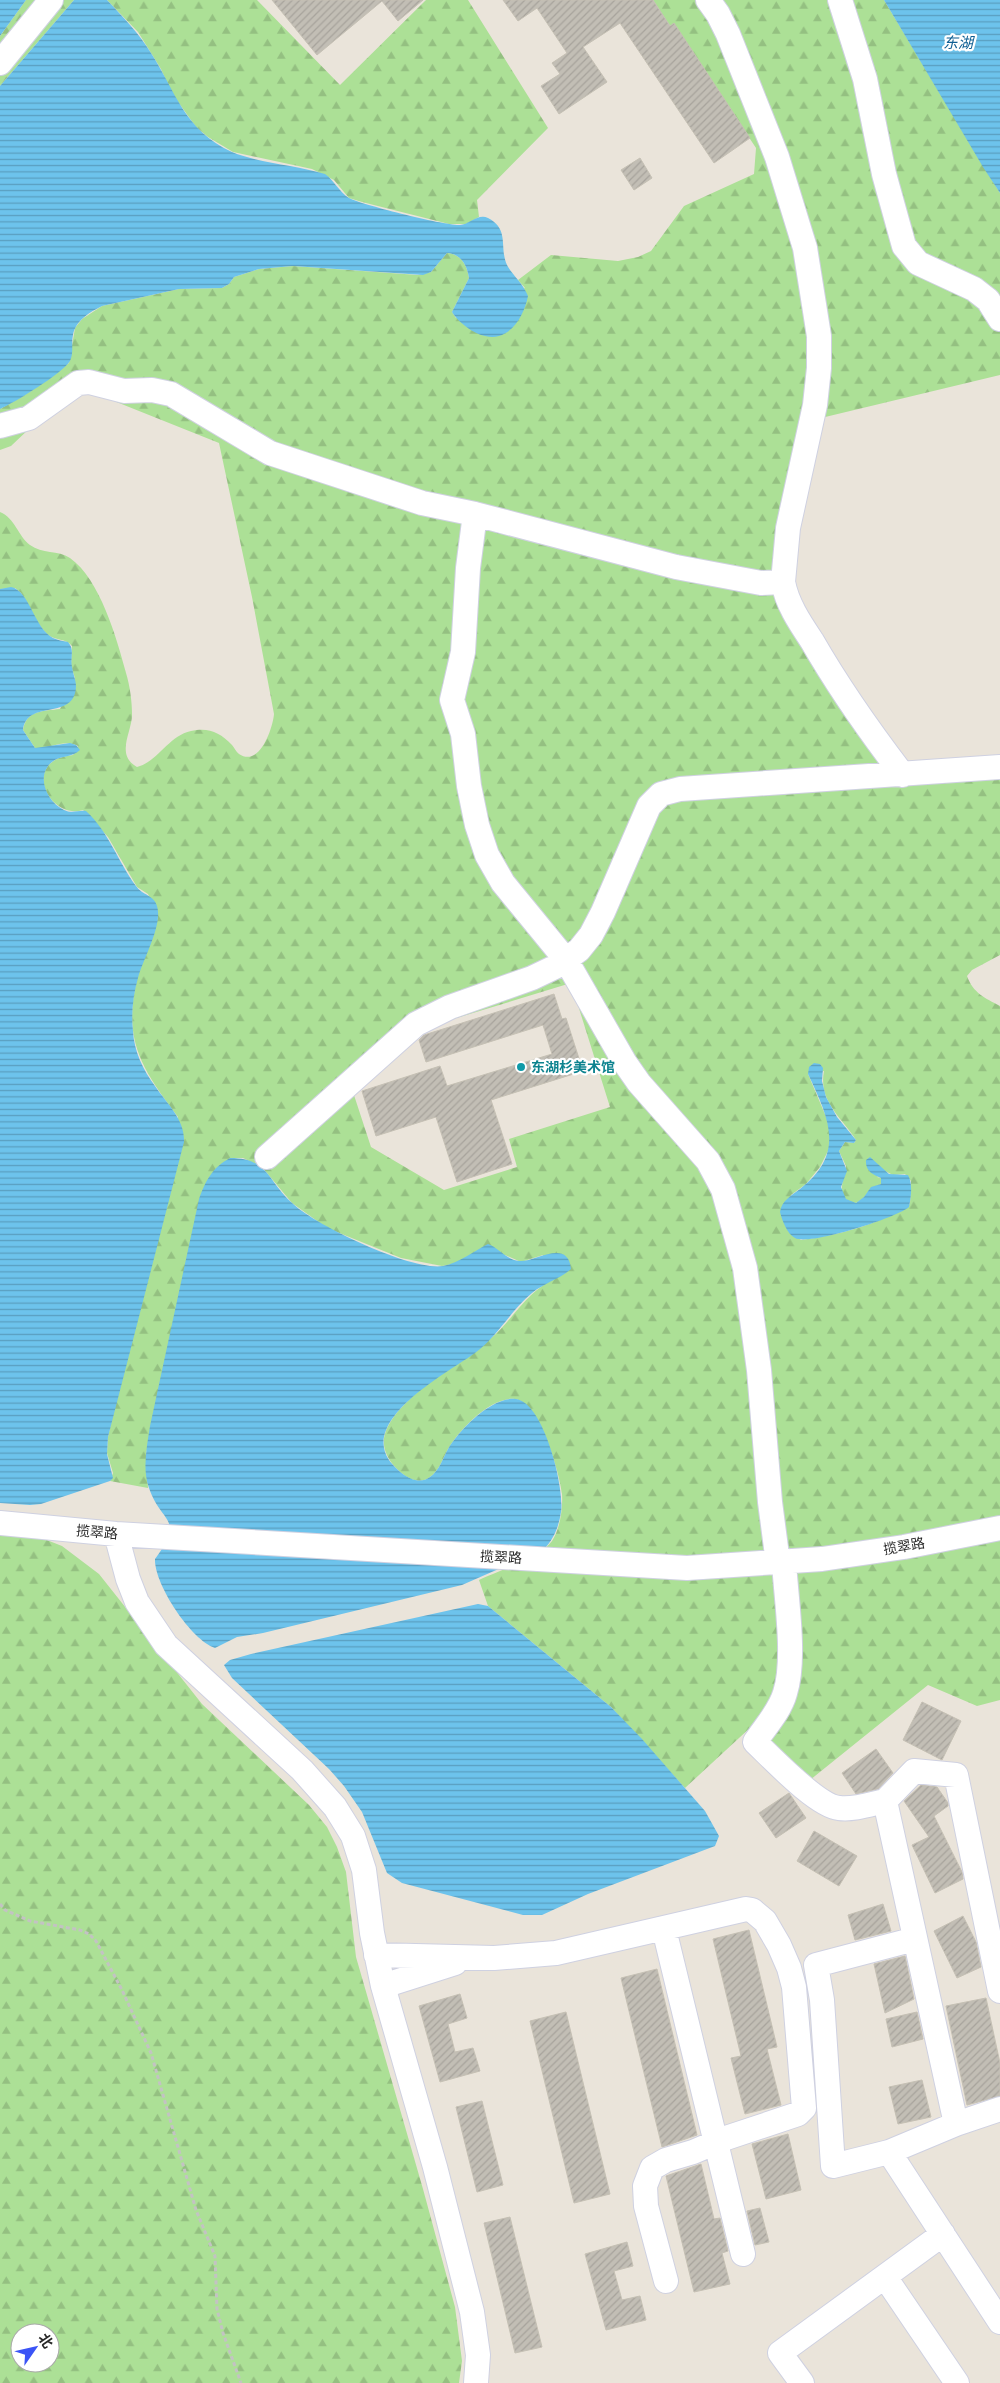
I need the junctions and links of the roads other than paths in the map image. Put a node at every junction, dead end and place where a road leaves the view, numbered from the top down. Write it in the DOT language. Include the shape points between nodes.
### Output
graph roads {
  1 [pos="51,0"];
  2 [pos="708,0"];
  3 [pos="840,0"];
  4 [pos="0,64"];
  5 [pos="1000,319"];
  6 [pos="0,426"];
  7 [pos="475,514"];
  8 [pos="783,582"];
  9 [pos="1000,767"];
  10 [pos="903,775"];
  11 [pos="566,960"];
  12 [pos="267,1157"];
  13 [pos="0,1523"];
  14 [pos="1000,1528"];
  15 [pos="116,1534"];
  16 [pos="781,1563"];
  17 [pos="885,1801"];
  18 [pos="664,1928"];
  19 [pos="915,1938"];
  20 [pos="376,1955"];
  21 [pos="475,1956"];
  22 [pos="383,1986"];
  23 [pos="1000,1991"];
  24 [pos="1000,2109"];
  25 [pos="956,2124"];
  26 [pos="716,2142"];
  27 [pos="889,2152"];
  28 [pos="943,2234"];
  29 [pos="743,2254"];
  30 [pos="885,2277"];
  31 [pos="666,2281"];
  32 [pos="1000,2322"];
  33 [pos="476,2383"];
  34 [pos="802,2383"];
  35 [pos="957,2383"];
  1 -- 4 [label="street"];
  2 -- 8 [label="street" via="728,34 777,157 804,248 819,336 815,405 791,508"];
  3 -- 5 [label="street" via="865,78 886,183 904,246 918,263 974,289 988,300"];
  6 -- 7 [label="street" via="29,418 78,383 89,382 124,391 152,390 178,398 270,453 422,503"];
  7 -- 8 [label="street" via="676,567 752,582"];
  7 -- 11 [label="street" via="463,652 452,700 463,734 475,815 495,870"];
  8 -- 10 [label="street" via="794,611 832,675"];
  9 -- 10 [label="street"];
  10 -- 11 [label="street" via="680,788 661,794 648,806 604,912 591,935"];
  11 -- 12 [label="street" via="532,978 450,1007 416,1024"];
  11 -- 16 [label="street" via="625,1063 708,1161 723,1189 745,1268"];
  13 -- 15 [label="street, 揽翠路"];
  14 -- 16 [label="street, 揽翠路" via="904,1546"];
  15 -- 16 [label="street, 揽翠路" via="687,1568"];
  15 -- 20 [label="street" via="137,1602 166,1645 302,1770 323,1791 346,1824 364,1870"];
  16 -- 17 [label="street" via="788,1632 788,1683 781,1705 755,1742 816,1797 831,1806 844,1808"];
  17 -- 19 [label="street"];
  17 -- 23 [label="street" via="914,1771 956,1775"];
  18 -- 21 [label="street" via="556,1953 494,1958"];
  18 -- 26 [label="street"];
  18 -- 26 [label="street" via="752,1910 765,1921 779,1946 794,1987 804,2108 798,2114"];
  19 -- 25 [label="street"];
  19 -- 27 [label="street" via="816,1964 822,2000 833,2166"];
  20 -- 21 [label="street"];
  20 -- 22 [label="street"];
  21 -- 22 [label="street"];
  22 -- 33 [label="street" via="472,2312 478,2355"];
  24 -- 25 [label="street"];
  25 -- 27 [label="street"];
  26 -- 29 [label="street"];
  26 -- 31 [label="street" via="660,2162 649,2172 645,2186 646,2206"];
  27 -- 28 [label="street"];
  28 -- 30 [label="street"];
  28 -- 32 [label="street"];
  30 -- 34 [label="street" via="780,2353"];
  30 -- 35 [label="street"];
}
